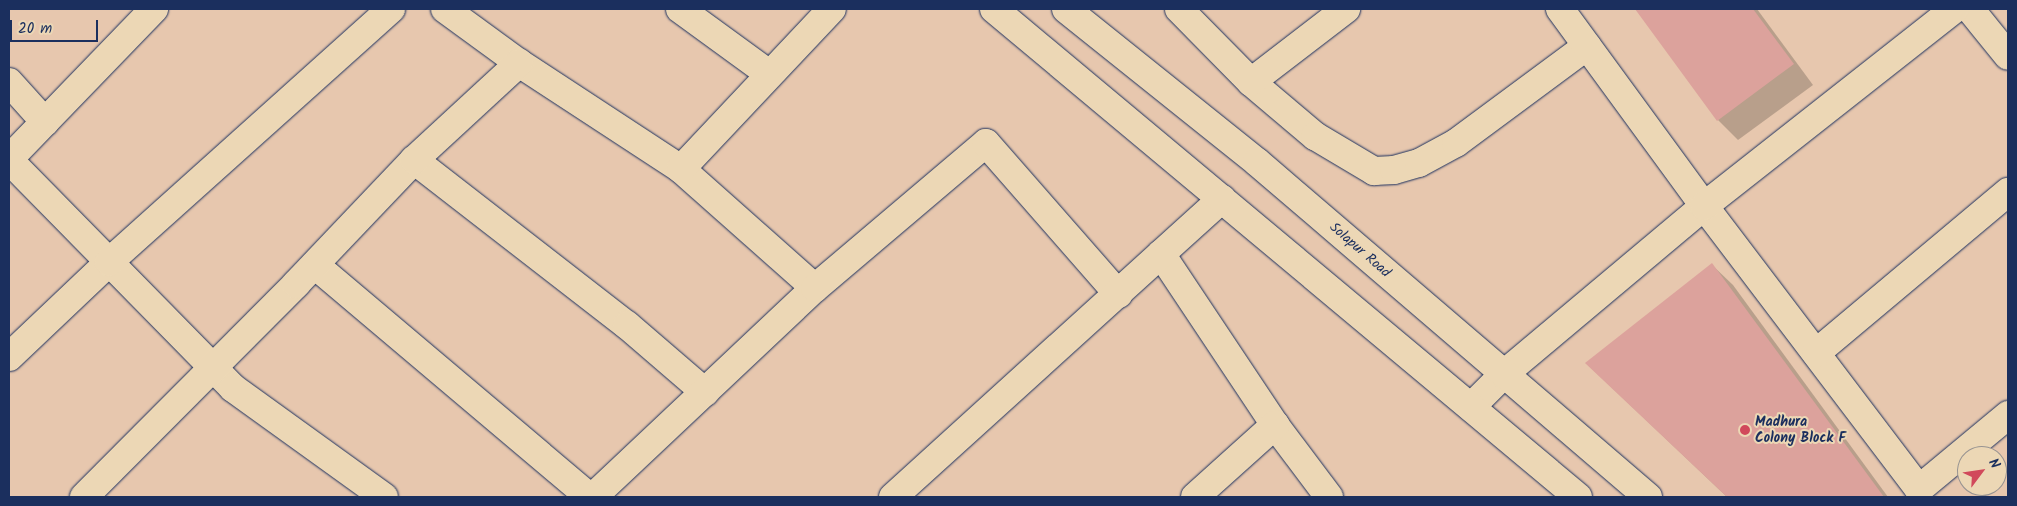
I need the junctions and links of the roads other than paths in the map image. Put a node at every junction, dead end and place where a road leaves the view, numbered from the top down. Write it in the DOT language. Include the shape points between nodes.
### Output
graph roads {
  1 [pos="154,9"];
  2 [pos="392,9"];
  3 [pos="445,9"];
  4 [pos="680,9"];
  5 [pos="832,9"];
  6 [pos="994,9"];
  7 [pos="1066,9"];
  8 [pos="1179,9"];
  9 [pos="1346,9"];
  10 [pos="1560,9"];
  11 [pos="1954,9"];
  12 [pos="1970,9"];
  13 [pos="1587,46"];
  14 [pos="2008,56"];
  15 [pos="519,63"];
  16 [pos="769,74"];
  17 [pos="9,82"];
  18 [pos="1250,82"];
  19 [pos="45,122"];
  20 [pos="9,160"];
  21 [pos="414,160"];
  22 [pos="681,169"];
  23 [pos="2008,192"];
  24 [pos="1222,199"];
  25 [pos="1704,206"];
  26 [pos="1161,254"];
  27 [pos="109,262"];
  28 [pos="315,265"];
  29 [pos="815,288"];
  30 [pos="1118,294"];
  31 [pos="1816,353"];
  32 [pos="9,357"];
  33 [pos="212,367"];
  34 [pos="1504,374"];
  35 [pos="705,392"];
  36 [pos="1471,407"];
  37 [pos="2008,415"];
  38 [pos="1275,425"];
  39 [pos="84,497"];
  40 [pos="384,497"];
  41 [pos="591,497"];
  42 [pos="894,497"];
  43 [pos="1196,497"];
  44 [pos="1329,497"];
  45 [pos="1578,497"];
  46 [pos="1648,497"];
  1 -- 19 [label="street"];
  2 -- 27 [label="street"];
  3 -- 15 [label="street"];
  4 -- 16 [label="street"];
  5 -- 16 [label="street"];
  6 -- 24 [label="street"];
  7 -- 34 [label="street, Solapur Road" via="1258,162"];
  8 -- 18 [label="street"];
  9 -- 18 [label="street"];
  10 -- 13 [label="street"];
  11 -- 25 [label="street"];
  12 -- 14 [label="street"];
  13 -- 18 [label="street" via="1456,143 1419,163 1394,170 1374,171 1350,159 1315,136"];
  13 -- 25 [label="street"];
  15 -- 21 [label="street"];
  15 -- 22 [label="street"];
  16 -- 22 [label="street"];
  17 -- 19 [label="street"];
  19 -- 20 [label="street"];
  20 -- 27 [label="street"];
  21 -- 28 [label="street"];
  21 -- 35 [label="street" via="627,325"];
  22 -- 29 [label="street"];
  23 -- 31 [label="street"];
  24 -- 26 [label="street"];
  24 -- 36 [label="street"];
  25 -- 31 [label="street"];
  25 -- 34 [label="street"];
  26 -- 30 [label="street"];
  26 -- 38 [label="street"];
  27 -- 32 [label="street"];
  27 -- 33 [label="street"];
  28 -- 33 [label="street"];
  28 -- 41 [label="street"];
  29 -- 30 [label="street" via="986,143"];
  29 -- 35 [label="street"];
  30 -- 42 [label="street"];
  31 -- 37 [label="street" via="1919,489"];
  33 -- 39 [label="street"];
  33 -- 40 [label="street" via="233,388"];
  34 -- 36 [label="street"];
  34 -- 46 [label="street, Solapur Road"];
  35 -- 41 [label="street"];
  36 -- 45 [label="street"];
  38 -- 43 [label="street"];
  38 -- 44 [label="street"];
}
